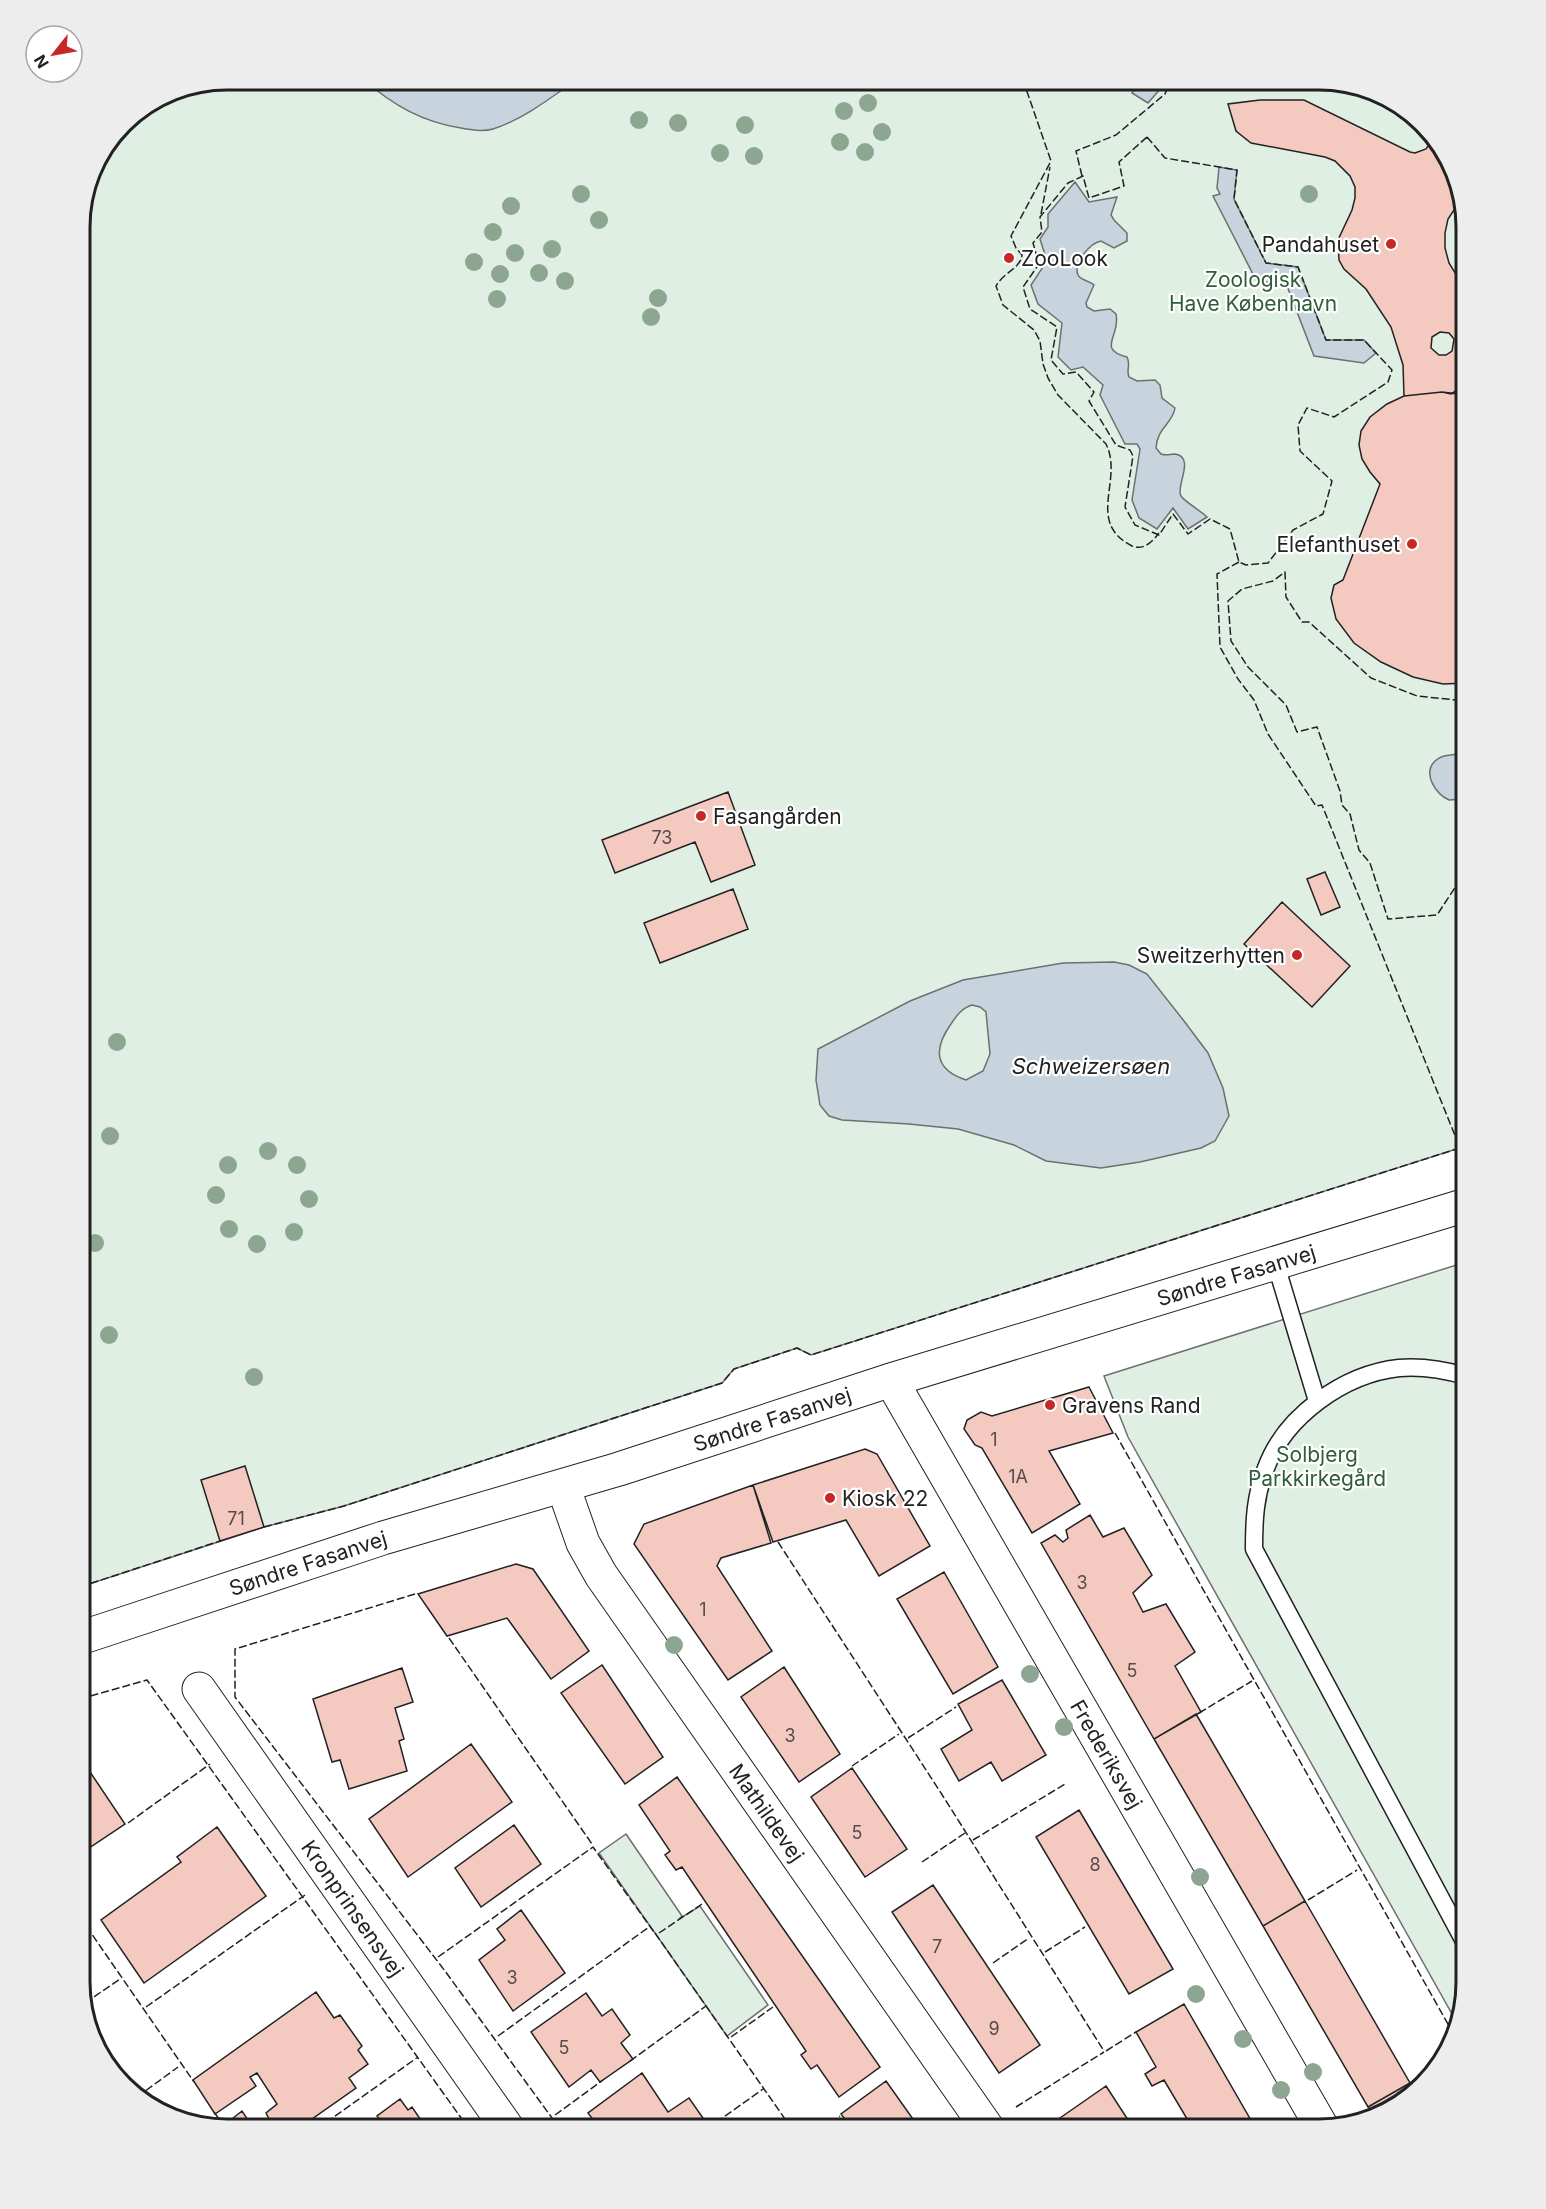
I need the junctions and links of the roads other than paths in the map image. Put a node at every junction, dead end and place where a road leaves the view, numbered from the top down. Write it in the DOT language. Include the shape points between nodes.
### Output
graph roads {
  1 [pos="1456,1208"];
  2 [pos="1276,1265"];
  3 [pos="1456,1373"];
  4 [pos="891,1380"];
  5 [pos="1317,1401"];
  6 [pos="563,1486"];
  7 [pos="90,1635"];
  8 [pos="200,1689"];
  9 [pos="1456,1925"];
  10 [pos="501,2119"];
  11 [pos="981,2119"];
  12 [pos="1317,2119"];
  1 -- 2 [label="street, Søndre Fasanvej"];
  2 -- 4 [label="street, Søndre Fasanvej"];
  2 -- 5 [label="lane"];
  3 -- 5 [label="lane" via="1398,1368 1355,1379"];
  4 -- 6 [label="street, Søndre Fasanvej"];
  4 -- 12 [label="street, Frederiksvej"];
  5 -- 9 [label="lane" via="1287,1430 1266,1467 1254,1507 1254,1549"];
  6 -- 7 [label="street, Søndre Fasanvej" via="383,1538"];
  6 -- 11 [label="street, Mathildevej" via="583,1543 601,1575"];
  8 -- 10 [label="street, Kronprinsensvej"];
}
